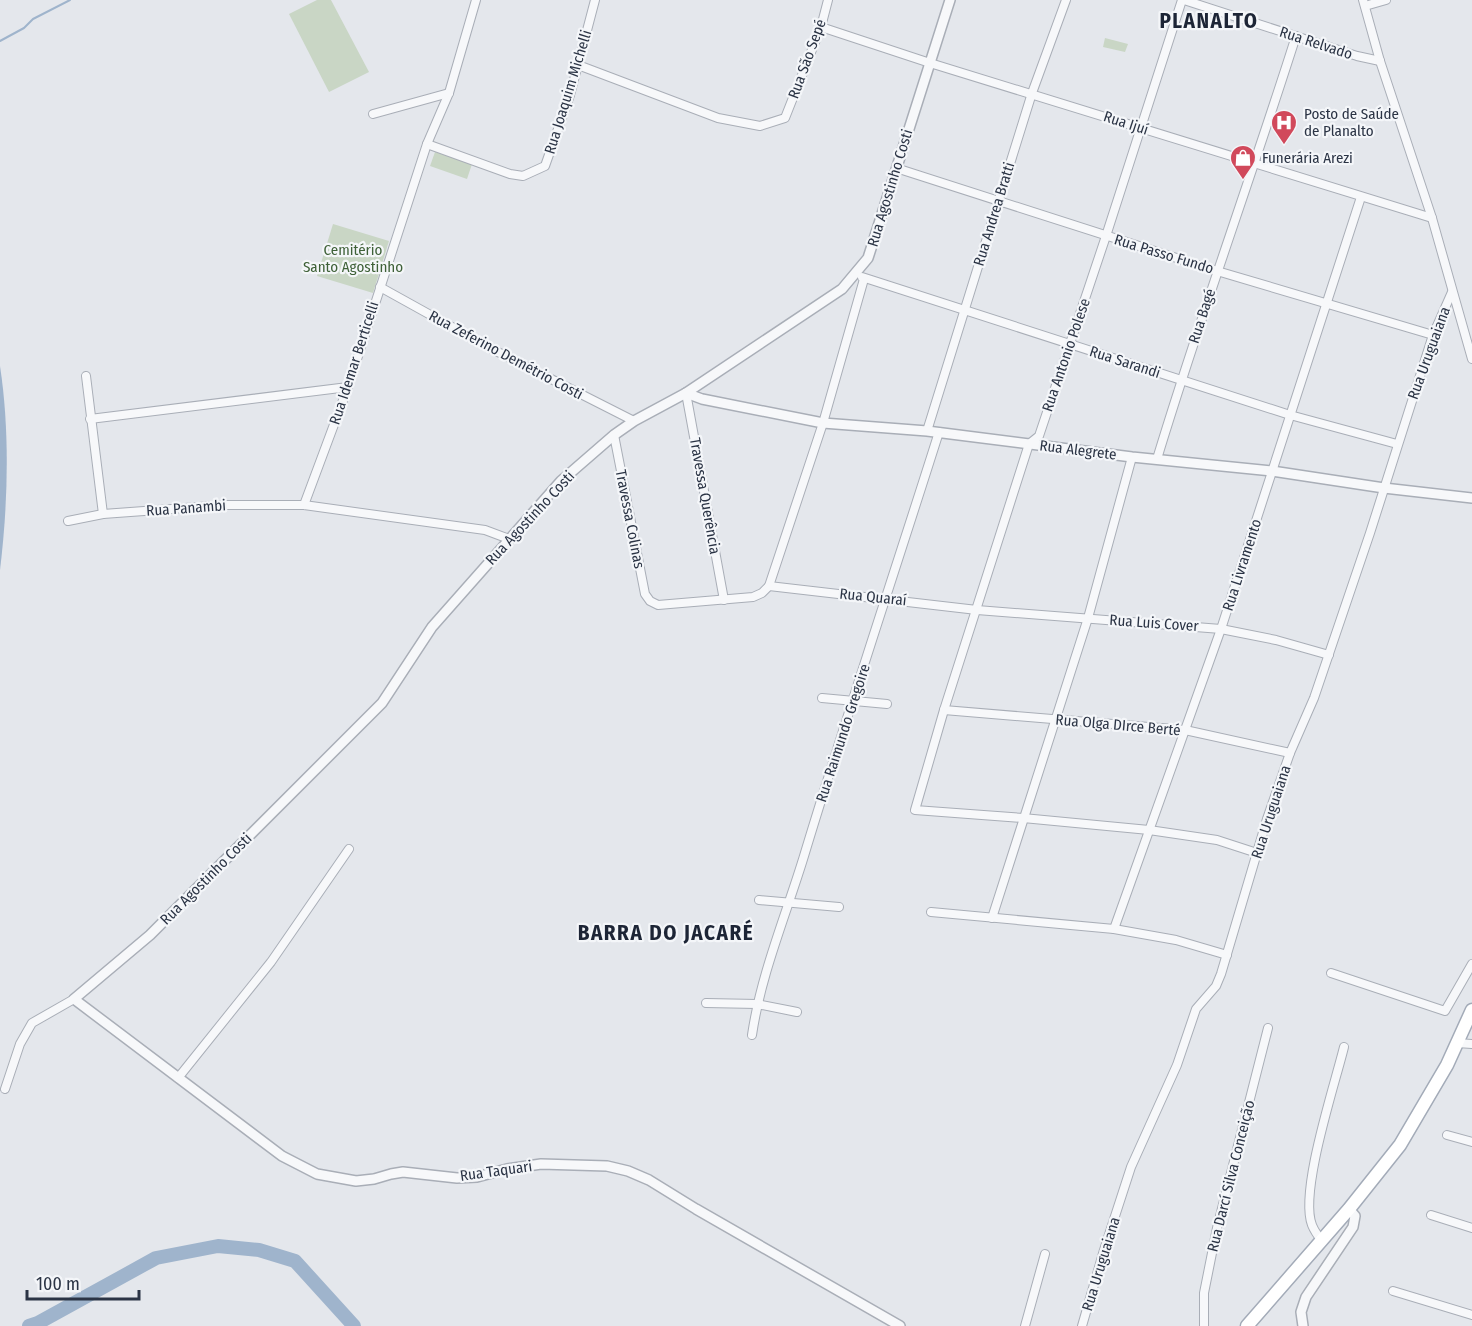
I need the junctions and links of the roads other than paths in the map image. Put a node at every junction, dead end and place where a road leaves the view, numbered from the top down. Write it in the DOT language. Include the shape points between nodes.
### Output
graph roads {
  1 [pos="476,0"];
  2 [pos="596,0"];
  3 [pos="828,0"];
  4 [pos="950,0"];
  5 [pos="1066,0"];
  6 [pos="1183,0"];
  7 [pos="1386,0"];
  8 [pos="1364,3"];
  9 [pos="820,27"];
  10 [pos="1296,36"];
  11 [pos="1380,61"];
  12 [pos="930,63"];
  13 [pos="579,65"];
  14 [pos="449,93"];
  15 [pos="1032,93"];
  16 [pos="373,114"];
  17 [pos="1141,127"];
  18 [pos="427,144"];
  19 [pos="1255,163"];
  20 [pos="896,168"];
  21 [pos="1361,197"];
  22 [pos="998,201"];
  23 [pos="1432,218"];
  24 [pos="1106,236"];
  25 [pos="1217,271"];
  26 [pos="860,276"];
  27 [pos="380,287"];
  28 [pos="1452,292"];
  29 [pos="1326,304"];
  30 [pos="964,310"];
  31 [pos="1433,335"];
  32 [pos="1070,344"];
  33 [pos="1472,359"];
  34 [pos="86,376"];
  35 [pos="1181,380"];
  36 [pos="348,387"];
  37 [pos="686,393"];
  38 [pos="1290,415"];
  39 [pos="90,419"];
  40 [pos="634,421"];
  41 [pos="823,423"];
  42 [pos="927,431"];
  43 [pos="939,432"];
  44 [pos="614,435"];
  45 [pos="1029,444"];
  46 [pos="1397,444"];
  47 [pos="1132,457"];
  48 [pos="1157,459"];
  49 [pos="1272,471"];
  50 [pos="1384,488"];
  51 [pos="1472,498"];
  52 [pos="304,505"];
  53 [pos="103,514"];
  54 [pos="68,521"];
  55 [pos="508,539"];
  56 [pos="769,586"];
  57 [pos="887,598"];
  58 [pos="724,600"];
  59 [pos="977,610"];
  60 [pos="1088,618"];
  61 [pos="1221,628"];
  62 [pos="1329,655"];
  63 [pos="822,698"];
  64 [pos="852,701"];
  65 [pos="887,704"];
  66 [pos="944,710"];
  67 [pos="1056,720"];
  68 [pos="1185,730"];
  69 [pos="1290,753"];
  70 [pos="1023,818"];
  71 [pos="1149,830"];
  72 [pos="348,849"];
  73 [pos="1257,853"];
  74 [pos="759,900"];
  75 [pos="789,904"];
  76 [pos="839,907"];
  77 [pos="931,912"];
  78 [pos="992,918"];
  79 [pos="1113,930"];
  80 [pos="1227,955"];
  81 [pos="1472,964"];
  82 [pos="1331,973"];
  83 [pos="74,999"];
  84 [pos="706,1003"];
  85 [pos="757,1004"];
  86 [pos="1472,1010"];
  87 [pos="797,1012"];
  88 [pos="1268,1028"];
  89 [pos="752,1035"];
  90 [pos="1457,1043"];
  91 [pos="1472,1044"];
  92 [pos="1344,1047"];
  93 [pos="178,1078"];
  94 [pos="4,1089"];
  95 [pos="1447,1135"];
  96 [pos="1472,1142"];
  97 [pos="1348,1209"];
  98 [pos="1431,1215"];
  99 [pos="1472,1228"];
  100 [pos="1322,1241"];
  101 [pos="1044,1254"];
  102 [pos="1393,1291"];
  103 [pos="1472,1315"];
  104 [pos="900,1326"];
  105 [pos="1025,1326"];
  106 [pos="1082,1326"];
  107 [pos="1204,1326"];
  108 [pos="1247,1326"];
  109 [pos="1303,1326"];
  1 -- 14 [label="street, Rua Idemar Berticelli"];
  2 -- 13 [label="street, Rua Joaquim Michelli"];
  3 -- 9 [label="street, Rua São Sepé"];
  4 -- 12 [label="street, Rua Agostinho Costi"];
  5 -- 15 [label="street, Rua Andrea Bratti"];
  6 -- 10 [label="street, Rua Relvado"];
  6 -- 17 [label="street, Rua Antonio Polese"];
  7 -- 8 [label="street"];
  8 -- 11 [label="street"];
  9 -- 12 [label="street, Rua Ijuí"];
  9 -- 13 [label="street, Rua São Sepé" via="786,118 760,126 718,118"];
  10 -- 11 [label="street, Rua Relvado"];
  10 -- 19 [label="street, Rua Bagé"];
  11 -- 23 [label="street"];
  12 -- 15 [label="street, Rua Ijuí"];
  12 -- 20 [label="street, Rua Agostinho Costi"];
  13 -- 18 [label="street, Rua Joaquim Michelli" via="545,166 523,176 510,174"];
  14 -- 16 [label="street"];
  14 -- 18 [label="street, Rua Idemar Berticelli"];
  15 -- 17 [label="street, Rua Ijuí"];
  15 -- 22 [label="street, Rua Andrea Bratti"];
  17 -- 19 [label="street, Rua Ijuí"];
  17 -- 24 [label="street, Rua Antonio Polese"];
  18 -- 27 [label="street, Rua Idemar Berticelli"];
  19 -- 21 [label="street, Rua Ijuí"];
  19 -- 25 [label="street, Rua Bagé"];
  20 -- 22 [label="street, Rua Passo Fundo"];
  20 -- 26 [label="street, Rua Agostinho Costi"];
  21 -- 23 [label="street, Rua Ijuí"];
  21 -- 29 [label="street, Rua Livramento"];
  22 -- 24 [label="street, Rua Passo Fundo"];
  22 -- 30 [label="street, Rua Andrea Bratti"];
  23 -- 28 [label="street"];
  24 -- 25 [label="street, Rua Passo Fundo"];
  24 -- 32 [label="street, Rua Antonio Polese"];
  25 -- 29 [label="street, Rua Passo Fundo"];
  25 -- 35 [label="street, Rua Bagé"];
  26 -- 30 [label="street, Rua Sarandi"];
  26 -- 37 [label="street, Rua Agostinho Costi"];
  26 -- 41 [label="street"];
  27 -- 36 [label="street, Rua Idemar Berticelli"];
  27 -- 40 [label="street, Rua Zeferino Demétrio Costi"];
  28 -- 31 [label="street, Rua Uruguaiana"];
  28 -- 33 [label="street"];
  29 -- 31 [label="street, Rua Passo Fundo"];
  29 -- 38 [label="street, Rua Livramento"];
  30 -- 32 [label="street, Rua Sarandi"];
  30 -- 42 [label="street, Rua Andrea Bratti"];
  31 -- 46 [label="street, Rua Uruguaiana"];
  32 -- 35 [label="street, Rua Sarandi"];
  32 -- 45 [label="street, Rua Antonio Polese" via="1039,436"];
  34 -- 39 [label="street"];
  35 -- 38 [label="street, Rua Sarandi"];
  35 -- 48 [label="street, Rua Bagé"];
  36 -- 39 [label="street"];
  36 -- 52 [label="street, Rua Idemar Berticelli"];
  37 -- 40 [label="street, Rua Agostinho Costi"];
  37 -- 41 [label="street, Rua Alegrete"];
  37 -- 58 [label="street, Travessa Querência"];
  38 -- 46 [label="street, Rua Sarandi"];
  38 -- 49 [label="street, Rua Livramento"];
  39 -- 53 [label="street"];
  40 -- 44 [label="street, Rua Agostinho Costi"];
  41 -- 42 [label="street, Rua Alegrete"];
  41 -- 56 [label="street"];
  42 -- 43 [label="street, Rua Alegrete"];
  43 -- 45 [label="street, Rua Alegrete"];
  43 -- 57 [label="street, Rua Raimundo Gregoire"];
  44 -- 55 [label="street, Rua Agostinho Costi" via="561,481"];
  44 -- 58 [label="street, Travessa Colinas" via="645,594 658,605"];
  45 -- 47 [label="street, Rua Alegrete"];
  45 -- 59 [label="street, Rua Antonio Polese"];
  46 -- 50 [label="street, Rua Uruguaiana"];
  47 -- 48 [label="street, Rua Alegrete"];
  47 -- 60 [label="street"];
  48 -- 49 [label="street, Rua Alegrete"];
  49 -- 50 [label="street, Rua Alegrete"];
  49 -- 61 [label="street, Rua Livramento"];
  50 -- 51 [label="street, Rua Alegrete"];
  50 -- 62 [label="street, Rua Uruguaiana"];
  52 -- 53 [label="street, Rua Panambi" via="226,505"];
  52 -- 55 [label="street, Rua Panambi" via="485,530"];
  53 -- 54 [label="street, Rua Panambi"];
  55 -- 83 [label="street, Rua Agostinho Costi" via="432,627 382,703 150,935"];
  56 -- 57 [label="street, Rua Quaraí"];
  56 -- 58 [label="street" via="753,597"];
  57 -- 59 [label="street, Rua Quaraí"];
  57 -- 64 [label="street, Rua Raimundo Gregoire"];
  59 -- 60 [label="street, Rua Luis Cover"];
  59 -- 66 [label="street, Rua Antonio Polese"];
  60 -- 61 [label="street, Rua Luis Cover"];
  60 -- 67 [label="street"];
  61 -- 62 [label="street, Rua Luis Cover"];
  61 -- 68 [label="street, Rua Livramento"];
  62 -- 69 [label="street, Rua Uruguaiana"];
  63 -- 64 [label="street"];
  64 -- 65 [label="street"];
  64 -- 75 [label="street, Rua Raimundo Gregoire"];
  66 -- 67 [label="street, Rua Olga DIrce Berté"];
  66 -- 70 [label="street, Rua Antonio Polese" via="915,810"];
  67 -- 68 [label="street, Rua Olga DIrce Berté"];
  67 -- 70 [label="street"];
  68 -- 69 [label="street, Rua Olga DIrce Berté"];
  68 -- 71 [label="street, Rua Livramento"];
  69 -- 73 [label="street, Rua Uruguaiana"];
  70 -- 71 [label="street"];
  70 -- 78 [label="street"];
  71 -- 73 [label="street" via="1217,840"];
  71 -- 79 [label="street, Rua Livramento"];
  72 -- 93 [label="street" via="271,962"];
  73 -- 80 [label="street, Rua Uruguaiana"];
  74 -- 75 [label="street"];
  75 -- 76 [label="street"];
  75 -- 85 [label="street, Rua Raimundo Gregoire"];
  77 -- 78 [label="street"];
  78 -- 79 [label="street"];
  79 -- 80 [label="street" via="1176,940"];
  80 -- 106 [label="street, Rua Uruguaiana" via="1216,986 1196,1009 1177,1065 1131,1167"];
  81 -- 82 [label="street" via="1445,1011"];
  83 -- 93 [label="street, Rua Taquari"];
  83 -- 94 [label="street" via="32,1023"];
  84 -- 85 [label="street"];
  85 -- 87 [label="street"];
  85 -- 89 [label="street, Rua Raimundo Gregoire"];
  86 -- 90 [label="main road"];
  88 -- 107 [label="street, Rua Darcí Silva Conceição" via="1217,1228 1204,1293"];
  90 -- 91 [label="street"];
  90 -- 97 [label="main road" via="1400,1145"];
  92 -- 100 [label="street" via="1312,1173 1309,1208 1312,1225"];
  93 -- 104 [label="street, Rua Taquari" via="282,1156 336,1179 356,1181 414,1172 477,1177 541,1164 607,1166 628,1171"];
  95 -- 96 [label="street"];
  97 -- 100 [label="main road"];
  97 -- 109 [label="street" via="1355,1216 1353,1227 1306,1297 1301,1312"];
  98 -- 99 [label="street"];
  100 -- 108 [label="main road"];
  101 -- 105 [label="street"];
  102 -- 103 [label="street"];
}
